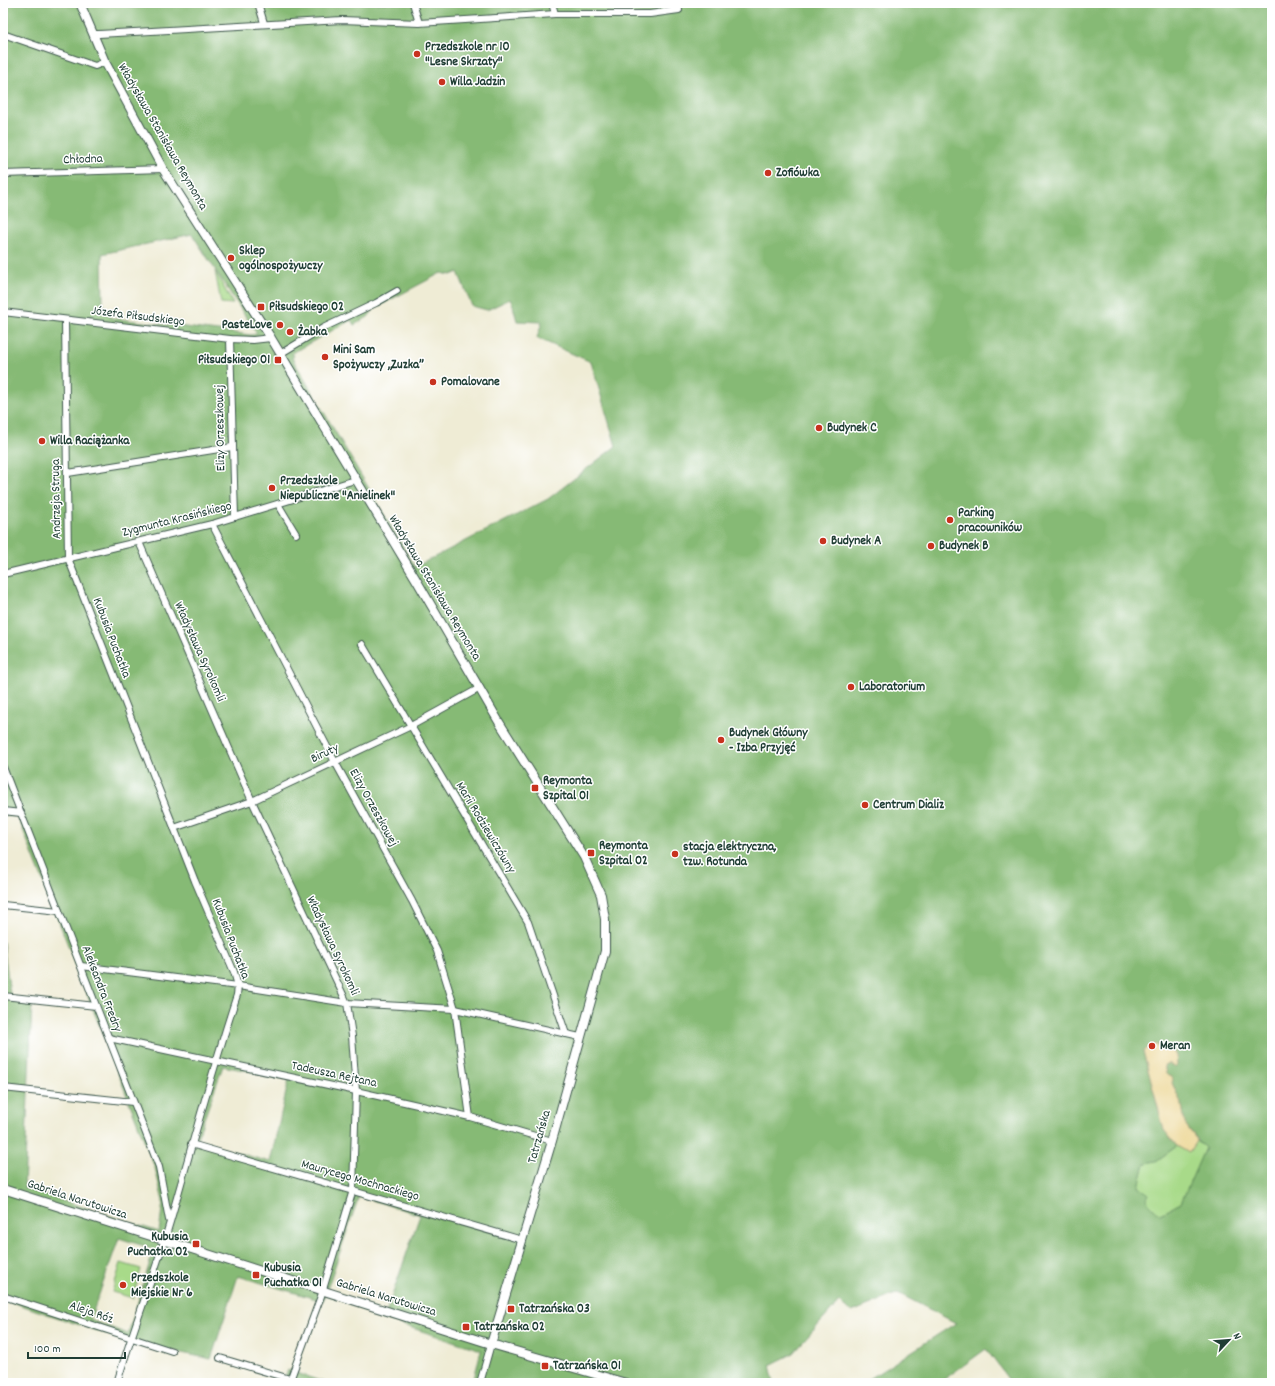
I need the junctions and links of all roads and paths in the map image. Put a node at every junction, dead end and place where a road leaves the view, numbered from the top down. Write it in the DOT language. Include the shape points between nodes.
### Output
graph roads {
  1 [pos="80,3"];
  2 [pos="258,3"];
  3 [pos="413,3"];
  4 [pos="552,3"];
  5 [pos="677,3"];
  6 [pos="555,14"];
  7 [pos="264,23"];
  8 [pos="419,23"];
  9 [pos="3,34"];
  10 [pos="94,34"];
  11 [pos="105,62"];
  12 [pos="163,169"];
  13 [pos="3,174"];
  14 [pos="397,291"];
  15 [pos="3,312"];
  16 [pos="65,320"];
  17 [pos="270,338"];
  18 [pos="230,339"];
  19 [pos="280,354"];
  20 [pos="232,447"];
  21 [pos="68,473"];
  22 [pos="355,480"];
  23 [pos="278,504"];
  24 [pos="235,517"];
  25 [pos="212,524"];
  26 [pos="296,534"];
  27 [pos="139,542"];
  28 [pos="68,558"];
  29 [pos="3,574"];
  30 [pos="362,644"];
  31 [pos="480,688"];
  32 [pos="411,726"];
  33 [pos="335,762"];
  34 [pos="3,768"];
  35 [pos="252,800"];
  36 [pos="3,811"];
  37 [pos="21,813"];
  38 [pos="174,828"];
  39 [pos="601,895"];
  40 [pos="3,905"];
  41 [pos="59,911"];
  42 [pos="81,966"];
  43 [pos="238,986"];
  44 [pos="3,996"];
  45 [pos="347,1003"];
  46 [pos="96,1006"];
  47 [pos="455,1009"];
  48 [pos="566,1034"];
  49 [pos="580,1037"];
  50 [pos="109,1038"];
  51 [pos="215,1062"];
  52 [pos="3,1088"];
  53 [pos="356,1091"];
  54 [pos="133,1102"];
  55 [pos="470,1117"];
  56 [pos="552,1141"];
  57 [pos="191,1144"];
  58 [pos="3,1189"];
  59 [pos="353,1190"];
  60 [pos="170,1222"];
  61 [pos="164,1240"];
  62 [pos="522,1240"];
  63 [pos="323,1291"];
  64 [pos="3,1296"];
  65 [pos="130,1338"];
  66 [pos="491,1344"];
  67 [pos="172,1351"];
  68 [pos="220,1358"];
  69 [pos="290,1381"];
  70 [pos="117,1383"];
  71 [pos="480,1383"];
  72 [pos="626,1383"];
  1 -- 10 [label="street, Władysława Stanisława Reymonta"];
  2 -- 7 [label="street"];
  3 -- 8 [label="street"];
  4 -- 6 [label="street"];
  5 -- 6 [label="street" via="679,10 650,14"];
  6 -- 8 [label="street"];
  7 -- 8 [label="street" via="342,20"];
  7 -- 10 [label="street"];
  9 -- 11 [label="street" via="96,66"];
  10 -- 11 [label="street, Władysława Stanisława Reymonta"];
  11 -- 12 [label="street, Władysława Stanisława Reymonta"];
  12 -- 13 [label="street, Chłodna"];
  12 -- 17 [label="street, Władysława Stanisława Reymonta"];
  14 -- 19 [label="street" via="323,328"];
  15 -- 16 [label="street, Józefa Piłsudskiego"];
  16 -- 18 [label="street, Józefa Piłsudskiego"];
  16 -- 21 [label="street, Andrzeja Struga"];
  17 -- 18 [label="street, Józefa Piłsudskiego"];
  17 -- 19 [label="street, Władysława Stanisława Reymonta"];
  18 -- 20 [label="street, Elizy Orzeszkowej"];
  19 -- 22 [label="street, Władysława Stanisława Reymonta"];
  20 -- 21 [label="street"];
  20 -- 24 [label="street, Elizy Orzeszkowej"];
  21 -- 28 [label="street, Andrzeja Struga"];
  22 -- 23 [label="street, Zygmunta Krasińskiego"];
  22 -- 31 [label="street, Władysława Stanisława Reymonta"];
  23 -- 24 [label="street, Zygmunta Krasińskiego"];
  23 -- 26 [label="street"];
  24 -- 25 [label="street, Zygmunta Krasińskiego"];
  25 -- 27 [label="street, Zygmunta Krasińskiego"];
  25 -- 33 [label="street, Elizy Orzeszkowej"];
  27 -- 28 [label="street, Zygmunta Krasińskiego"];
  27 -- 35 [label="street, Władysława Syrokomli"];
  28 -- 29 [label="street, Zygmunta Krasińskiego"];
  28 -- 38 [label="street, Kubusia Puchatka"];
  30 -- 32 [label="street, Marii Rodziewiczówny"];
  31 -- 32 [label="street, Biruty"];
  31 -- 39 [label="street, Władysława Stanisława Reymonta" via="584,857"];
  32 -- 33 [label="street, Biruty"];
  32 -- 48 [label="street, Marii Rodziewiczówny" via="528,922"];
  33 -- 35 [label="street, Biruty"];
  33 -- 47 [label="street, Elizy Orzeszkowej" via="433,944"];
  34 -- 37 [label="street, Aleksandra Fredry"];
  35 -- 38 [label="street, Biruty"];
  35 -- 45 [label="street, Władysława Syrokomli"];
  36 -- 37 [label="street"];
  37 -- 41 [label="street, Aleksandra Fredry"];
  38 -- 43 [label="street, Kubusia Puchatka"];
  39 -- 49 [label="street, Tatrzańska" via="605,919 605,951"];
  40 -- 41 [label="street"];
  41 -- 42 [label="street, Aleksandra Fredry"];
  42 -- 43 [label="street"];
  42 -- 46 [label="street, Aleksandra Fredry"];
  43 -- 45 [label="street"];
  43 -- 51 [label="street, Kubusia Puchatka"];
  44 -- 46 [label="street"];
  45 -- 47 [label="street"];
  45 -- 53 [label="street, Władysława Syrokomli"];
  46 -- 50 [label="street, Aleksandra Fredry"];
  47 -- 48 [label="street"];
  47 -- 55 [label="street, Elizy Orzeszkowej"];
  48 -- 49 [label="street"];
  49 -- 56 [label="street, Tatrzańska"];
  50 -- 51 [label="street, Tadeusza Rejtana"];
  50 -- 54 [label="street, Aleksandra Fredry"];
  51 -- 53 [label="street, Tadeusza Rejtana"];
  51 -- 57 [label="street, Kubusia Puchatka"];
  52 -- 54 [label="street"];
  53 -- 55 [label="street, Tadeusza Rejtana"];
  53 -- 59 [label="street, Władysława Syrokomli"];
  54 -- 60 [label="street, Aleksandra Fredry" via="159,1167"];
  55 -- 56 [label="street, Tadeusza Rejtana"];
  56 -- 62 [label="street, Tatrzańska"];
  57 -- 59 [label="street, Maurycego Mochnackiego"];
  57 -- 60 [label="street, Kubusia Puchatka"];
  58 -- 61 [label="street, Gabriela Narutowicza"];
  59 -- 62 [label="street, Maurycego Mochnackiego"];
  59 -- 63 [label="street, Władysława Syrokomli"];
  60 -- 61 [label="street, Kubusia Puchatka"];
  61 -- 63 [label="street, Gabriela Narutowicza"];
  61 -- 65 [label="street, Kubusia Puchatka"];
  62 -- 66 [label="street, Tatrzańska"];
  63 -- 66 [label="street, Gabriela Narutowicza"];
  63 -- 69 [label="street, Władysława Syrokomli"];
  64 -- 65 [label="street, Aleja Róż"];
  65 -- 67 [label="street, Aleja Róż"];
  65 -- 70 [label="street, Kubusia Puchatka"];
  66 -- 71 [label="street, Tatrzańska"];
  66 -- 72 [label="street, Gabriela Narutowicza"];
  68 -- 69 [label="street"];
}
